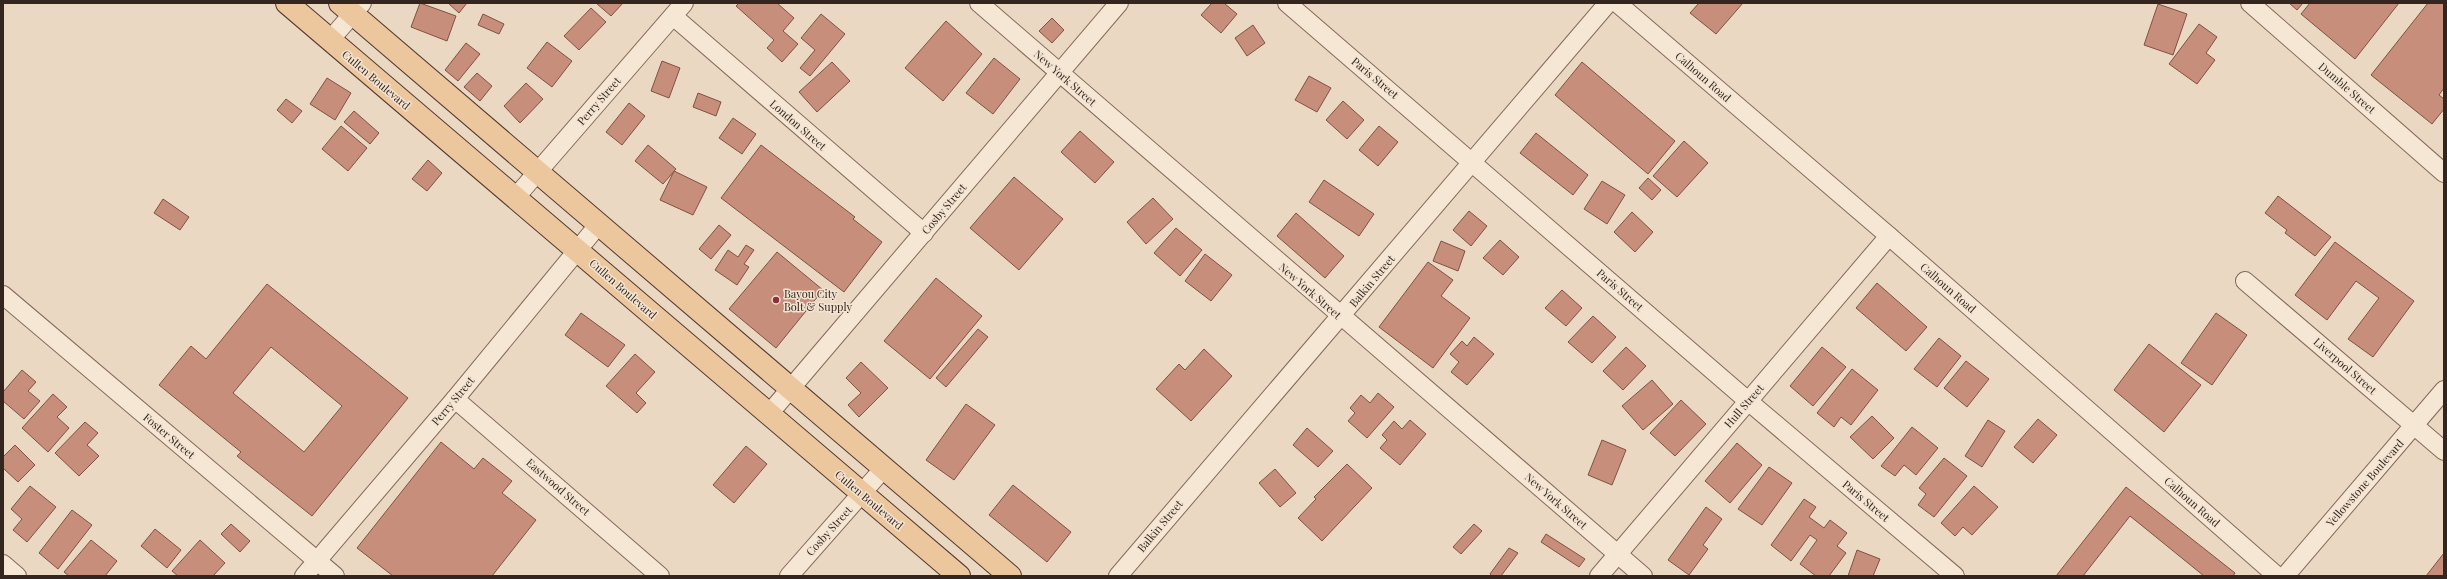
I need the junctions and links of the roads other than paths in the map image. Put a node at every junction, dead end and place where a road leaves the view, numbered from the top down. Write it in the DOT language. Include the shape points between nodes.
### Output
graph roads {
  1 [pos="287,3"];
  2 [pos="979,3"];
  3 [pos="1119,3"];
  4 [pos="1287,3"];
  5 [pos="1608,3"];
  6 [pos="1617,3"];
  7 [pos="2250,3"];
  8 [pos="352,7"];
  9 [pos="678,9"];
  10 [pos="330,40"];
  11 [pos="1059,73"];
  12 [pos="1473,162"];
  13 [pos="538,172"];
  14 [pos="2444,173"];
  15 [pos="515,198"];
  16 [pos="599,224"];
  17 [pos="924,233"];
  18 [pos="1889,236"];
  19 [pos="578,250"];
  20 [pos="2245,281"];
  21 [pos="3,295"];
  22 [pos="1341,318"];
  23 [pos="790,389"];
  24 [pos="2444,390"];
  25 [pos="455,399"];
  26 [pos="1748,401"];
  27 [pos="768,415"];
  28 [pos="2415,426"];
  29 [pos="2444,451"];
  30 [pos="884,468"];
  31 [pos="862,494"];
  32 [pos="1617,554"];
  33 [pos="318,561"];
  34 [pos="3,564"];
  35 [pos="17,576"];
  36 [pos="304,576"];
  37 [pos="336,576"];
  38 [pos="660,576"];
  39 [pos="789,576"];
  40 [pos="959,576"];
  41 [pos="1010,576"];
  42 [pos="1118,576"];
  43 [pos="1599,576"];
  44 [pos="1642,576"];
  45 [pos="1955,576"];
  46 [pos="2277,576"];
  47 [pos="2285,576"];
  1 -- 10 [label="main road, Cullen Boulevard"];
  2 -- 11 [label="street, New York Street"];
  3 -- 11 [label="street, Cosby Street"];
  4 -- 12 [label="street, Paris Street"];
  5 -- 12 [label="street, Balkin Street"];
  6 -- 18 [label="street, Calhoun Road"];
  7 -- 14 [label="street, Dumble Street"];
  8 -- 10 [label="street"];
  8 -- 13 [label="main road"];
  9 -- 13 [label="street, Perry Street"];
  9 -- 17 [label="street, London Street"];
  10 -- 15 [label="main road, Cullen Boulevard"];
  11 -- 17 [label="street, Cosby Street"];
  11 -- 22 [label="street, New York Street"];
  12 -- 22 [label="street, Balkin Street"];
  12 -- 26 [label="street, Paris Street"];
  13 -- 15 [label="street, Perry Street"];
  13 -- 16 [label="main road"];
  15 -- 19 [label="main road, Cullen Boulevard"];
  16 -- 19 [label="street, Perry Street"];
  16 -- 23 [label="main road"];
  17 -- 23 [label="street, Cosby Street"];
  18 -- 26 [label="street, Hull Street"];
  18 -- 46 [label="street, Calhoun Road"];
  19 -- 25 [label="street, Perry Street"];
  19 -- 27 [label="main road, Cullen Boulevard"];
  20 -- 28 [label="street, Liverpool Street"];
  21 -- 33 [label="street, Foster Street"];
  22 -- 32 [label="street, New York Street"];
  22 -- 42 [label="street, Balkin Street"];
  23 -- 27 [label="street, Cosby Street"];
  23 -- 30 [label="main road"];
  24 -- 28 [label="street, Yellowstone Boulevard"];
  25 -- 33 [label="street, Perry Street"];
  25 -- 38 [label="street, Eastwood Street"];
  26 -- 32 [label="street, Hull Street"];
  26 -- 45 [label="street, Paris Street"];
  27 -- 31 [label="main road, Cullen Boulevard"];
  28 -- 29 [label="street, Liverpool Street"];
  28 -- 47 [label="street, Yellowstone Boulevard"];
  30 -- 31 [label="street, Cosby Street"];
  30 -- 41 [label="main road"];
  31 -- 39 [label="street, Cosby Street"];
  31 -- 40 [label="main road, Cullen Boulevard"];
  32 -- 43 [label="street, Hull Street"];
  32 -- 44 [label="street, New York Street"];
  33 -- 36 [label="street, Perry Street"];
  33 -- 37 [label="street, Foster Street"];
  34 -- 35 [label="street"];
}
